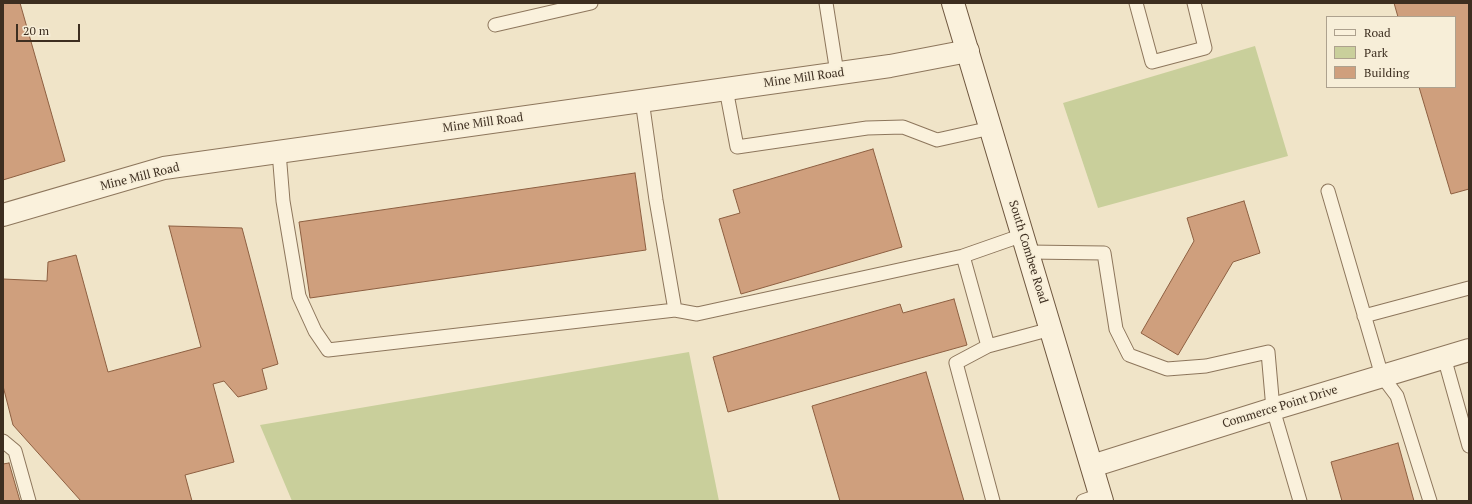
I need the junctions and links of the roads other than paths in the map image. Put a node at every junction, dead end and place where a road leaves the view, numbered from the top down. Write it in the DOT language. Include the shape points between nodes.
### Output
graph roads {
  1 [pos="591,3"];
  2 [pos="826,3"];
  3 [pos="953,3"];
  4 [pos="1136,3"];
  5 [pos="1194,3"];
  6 [pos="495,25"];
  7 [pos="968,51"];
  8 [pos="837,73"];
  9 [pos="726,89"];
  10 [pos="642,100"];
  11 [pos="991,128"];
  12 [pos="279,152"];
  13 [pos="1328,191"];
  14 [pos="3,215"];
  15 [pos="1025,243"];
  16 [pos="964,256"];
  17 [pos="1469,288"];
  18 [pos="675,310"];
  19 [pos="1364,316"];
  20 [pos="1051,330"];
  21 [pos="988,346"];
  22 [pos="1469,350"];
  23 [pos="1444,357"];
  24 [pos="1382,376"];
  25 [pos="1273,409"];
  26 [pos="3,441"];
  27 [pos="1469,446"];
  28 [pos="1092,466"];
  29 [pos="1095,499"];
  30 [pos="29,501"];
  31 [pos="993,501"];
  32 [pos="1300,501"];
  33 [pos="1430,501"];
  1 -- 6 [label="lane"];
  2 -- 8 [label="lane"];
  3 -- 7 [label="street, South Combee Road"];
  4 -- 5 [label="lane" via="1152,62 1205,48"];
  7 -- 8 [label="street, Mine Mill Road"];
  7 -- 11 [label="street, South Combee Road"];
  8 -- 9 [label="street, Mine Mill Road"];
  9 -- 10 [label="street, Mine Mill Road"];
  9 -- 11 [label="lane" via="737,147 867,128 903,127 937,140"];
  10 -- 12 [label="street, Mine Mill Road"];
  10 -- 18 [label="lane"];
  11 -- 15 [label="street, South Combee Road"];
  12 -- 14 [label="street, Mine Mill Road" via="164,168"];
  12 -- 18 [label="lane" via="283,201 299,296 314,331 328,350"];
  13 -- 19 [label="lane"];
  15 -- 16 [label="lane"];
  15 -- 20 [label="street, South Combee Road"];
  15 -- 25 [label="lane" via="1104,253 1116,329 1129,355 1167,369 1206,366 1268,352"];
  16 -- 18 [label="lane" via="697,314"];
  16 -- 21 [label="lane"];
  17 -- 19 [label="lane"];
  19 -- 24 [label="lane"];
  20 -- 21 [label="lane"];
  20 -- 28 [label="street, South Combee Road"];
  21 -- 31 [label="lane" via="956,363"];
  22 -- 23 [label="street, Commerce Point Drive"];
  23 -- 24 [label="street, Commerce Point Drive"];
  23 -- 27 [label="lane"];
  24 -- 25 [label="street, Commerce Point Drive"];
  24 -- 33 [label="lane" via="1397,396"];
  25 -- 28 [label="street, Commerce Point Drive"];
  25 -- 32 [label="lane"];
  26 -- 30 [label="lane" via="15,451"];
  28 -- 29 [label="street, South Combee Road"];
}
